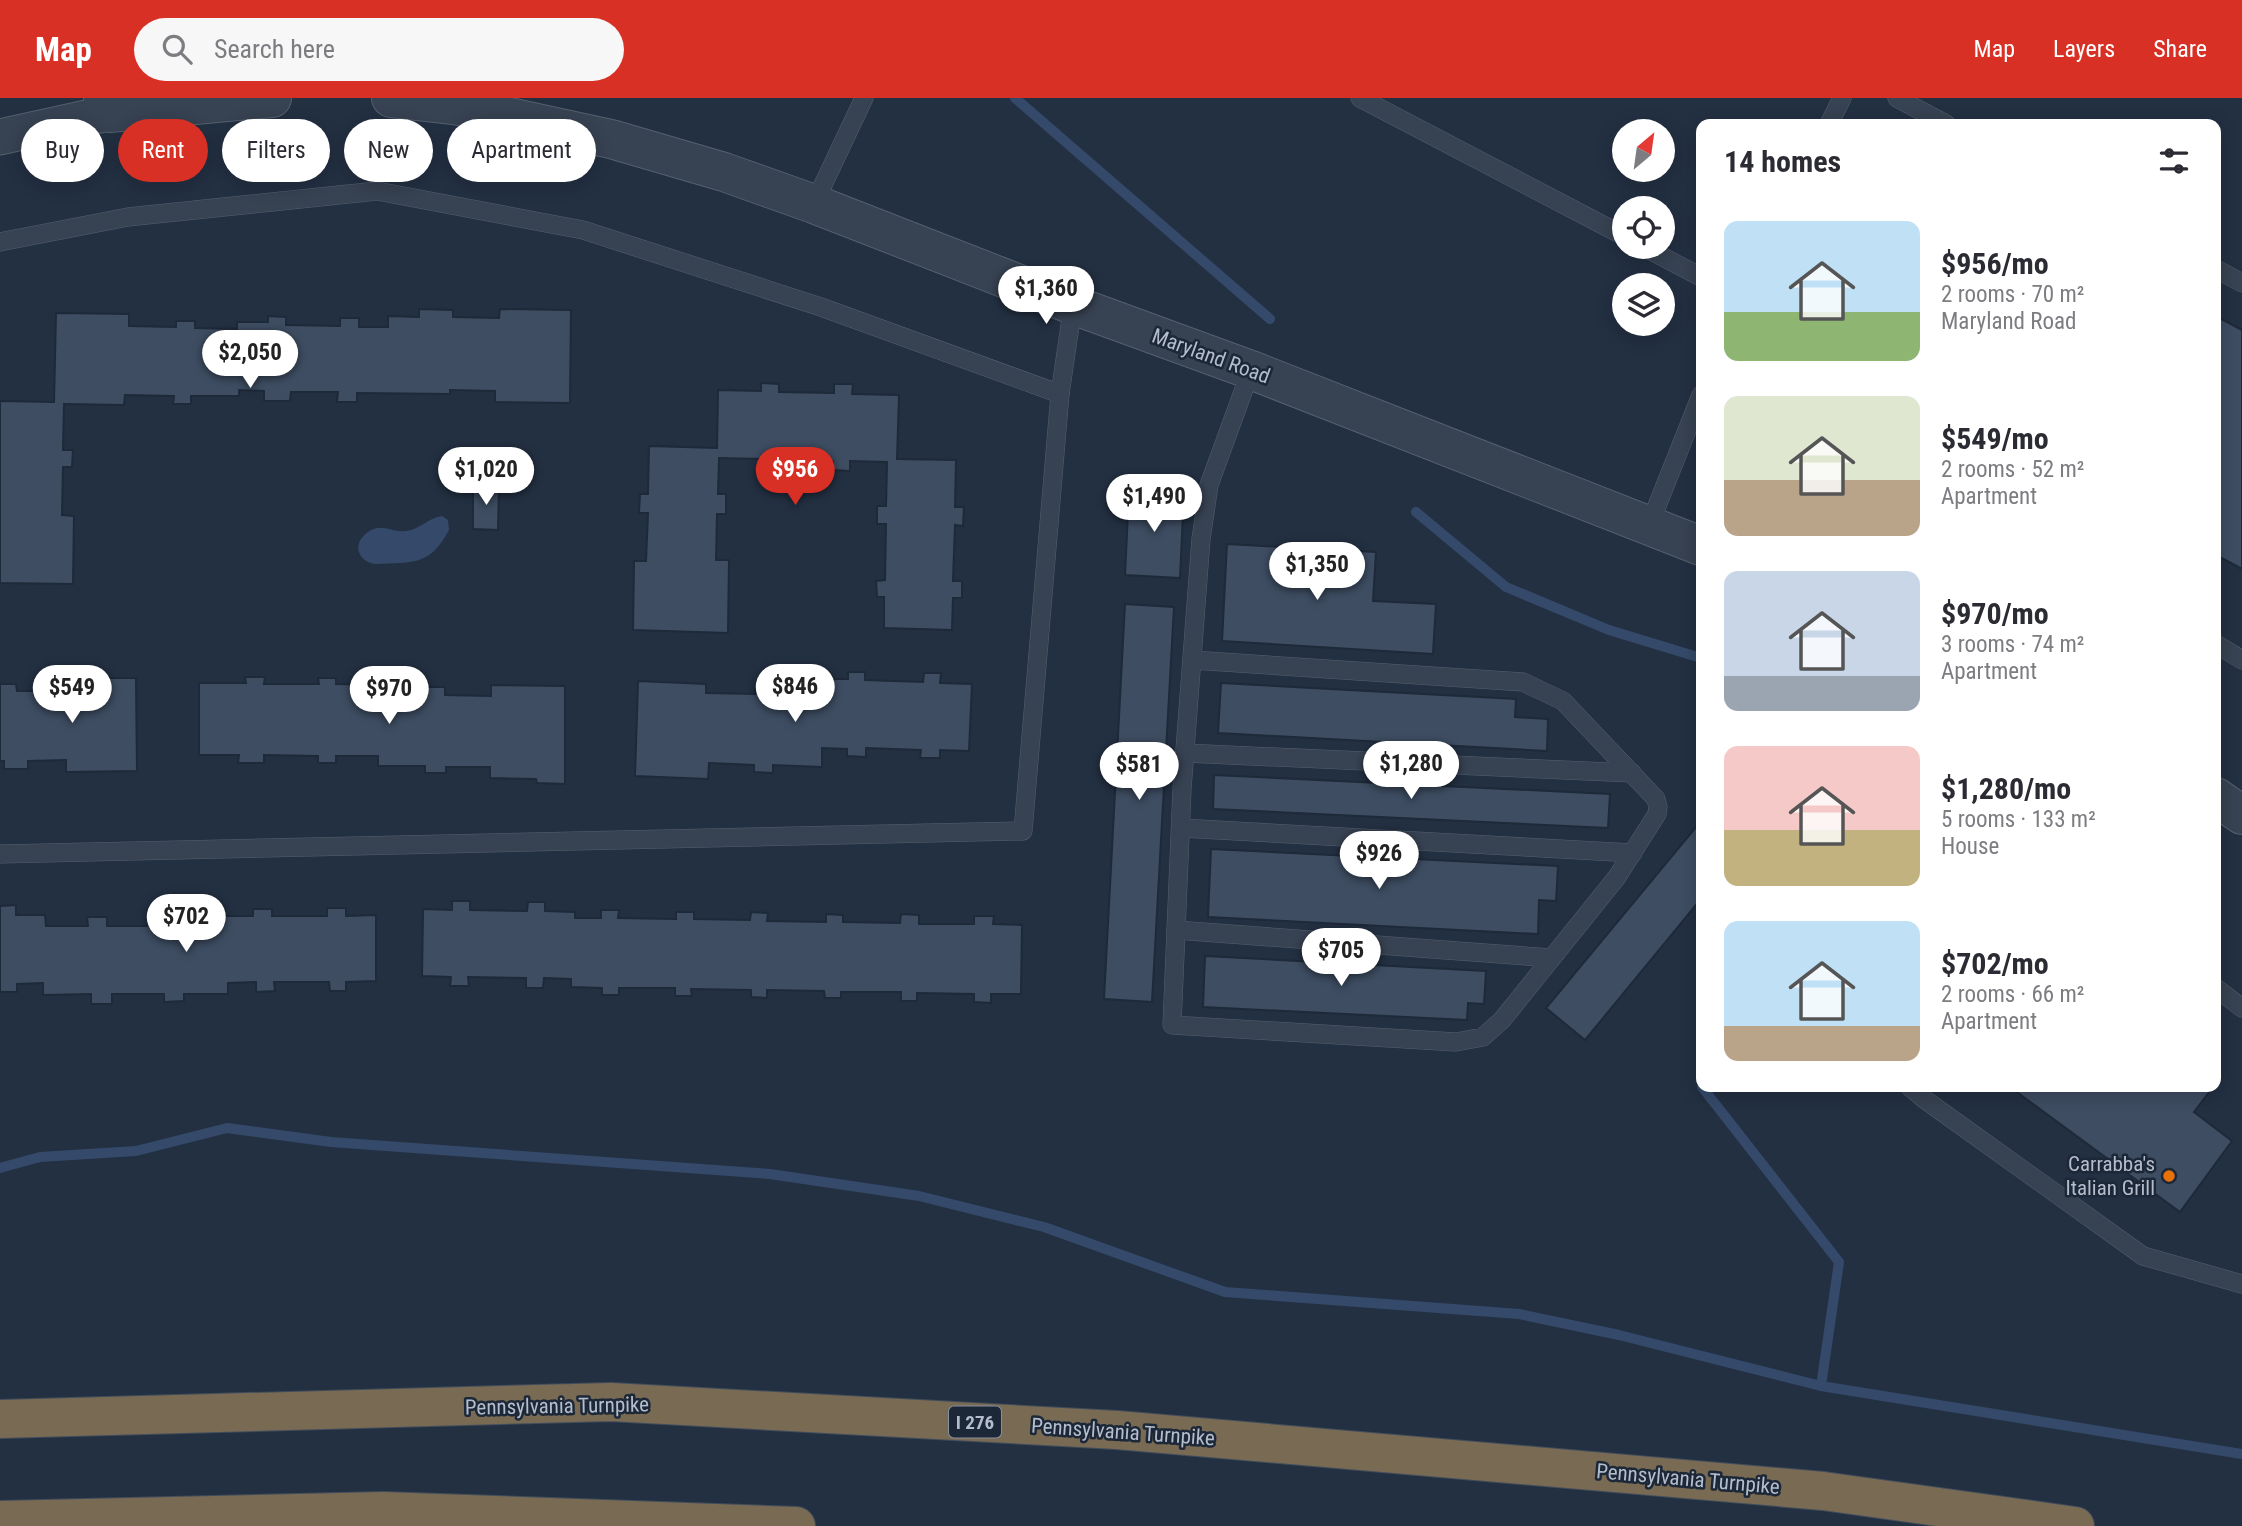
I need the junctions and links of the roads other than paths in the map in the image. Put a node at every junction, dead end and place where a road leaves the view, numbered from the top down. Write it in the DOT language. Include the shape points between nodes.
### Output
graph roads {
  1 [pos="272,98"];
  2 [pos="391,98"];
  3 [pos="864,98"];
  4 [pos="1360,98"];
  5 [pos="1842,98"];
  6 [pos="1897,98"];
  7 [pos="106,105"];
  8 [pos="1832,119"];
  9 [pos="1937,119"];
  10 [pos="0,137"];
  11 [pos="814,204"];
  12 [pos="1612,230"];
  13 [pos="0,242"];
  14 [pos="1668,259"];
  15 [pos="2221,272"];
  16 [pos="1696,273"];
  17 [pos="2242,283"];
  18 [pos="1073,305"];
  19 [pos="1251,370"];
  20 [pos="1060,394"];
  21 [pos="1696,409"];
  22 [pos="1649,526"];
  23 [pos="1696,544"];
  24 [pos="2221,647"];
  25 [pos="1192,660"];
  26 [pos="2242,660"];
  27 [pos="1185,752"];
  28 [pos="1632,773"];
  29 [pos="2221,801"];
  30 [pos="2242,816"];
  31 [pos="1181,828"];
  32 [pos="1633,853"];
  33 [pos="0,854"];
  34 [pos="1176,930"];
  35 [pos="1552,958"];
  36 [pos="2221,992"];
  37 [pos="2242,1008"];
  38 [pos="1916,1092"];
  39 [pos="2242,1284"];
  40 [pos="0,1419"];
  41 [pos="0,1520"];
  42 [pos="796,1526"];
  43 [pos="2075,1526"];
  1 -- 7 [label="street"];
  2 -- 11 [label="street, Maryland Road" via="454,105 611,139"];
  3 -- 11 [label="lane"];
  4 -- 12 [label="lane"];
  5 -- 8 [label="lane"];
  6 -- 9 [label="lane"];
  7 -- 10 [label="street"];
  11 -- 18 [label="street, Maryland Road"];
  13 -- 20 [label="lane" via="128,217 377,191 583,230 821,307"];
  14 -- 16 [label="lane"];
  15 -- 17 [label="lane"];
  18 -- 19 [label="street, Maryland Road"];
  18 -- 20 [label="lane"];
  19 -- 22 [label="street, Maryland Road"];
  19 -- 25 [label="lane" via="1209,485"];
  20 -- 33 [label="lane" via="1023,831"];
  21 -- 22 [label="lane"];
  22 -- 23 [label="street, Maryland Road"];
  24 -- 26 [label="lane"];
  25 -- 27 [label="lane"];
  25 -- 28 [label="lane" via="1523,682 1563,701"];
  27 -- 28 [label="lane"];
  27 -- 31 [label="lane"];
  28 -- 32 [label="lane" via="1658,807"];
  29 -- 30 [label="street"];
  31 -- 32 [label="lane"];
  31 -- 34 [label="lane"];
  32 -- 35 [label="lane"];
  34 -- 35 [label="lane"];
  34 -- 35 [label="lane" via="1172,1025 1456,1042 1482,1037 1502,1020"];
  36 -- 37 [label="lane"];
  38 -- 39 [label="lane" via="2143,1256"];
  40 -- 43 [label="highway, Pennsylvania Turnpike / I 276" via="625,1403 1117,1430 1823,1491"];
  41 -- 42 [label="highway" via="383,1511"];
}
